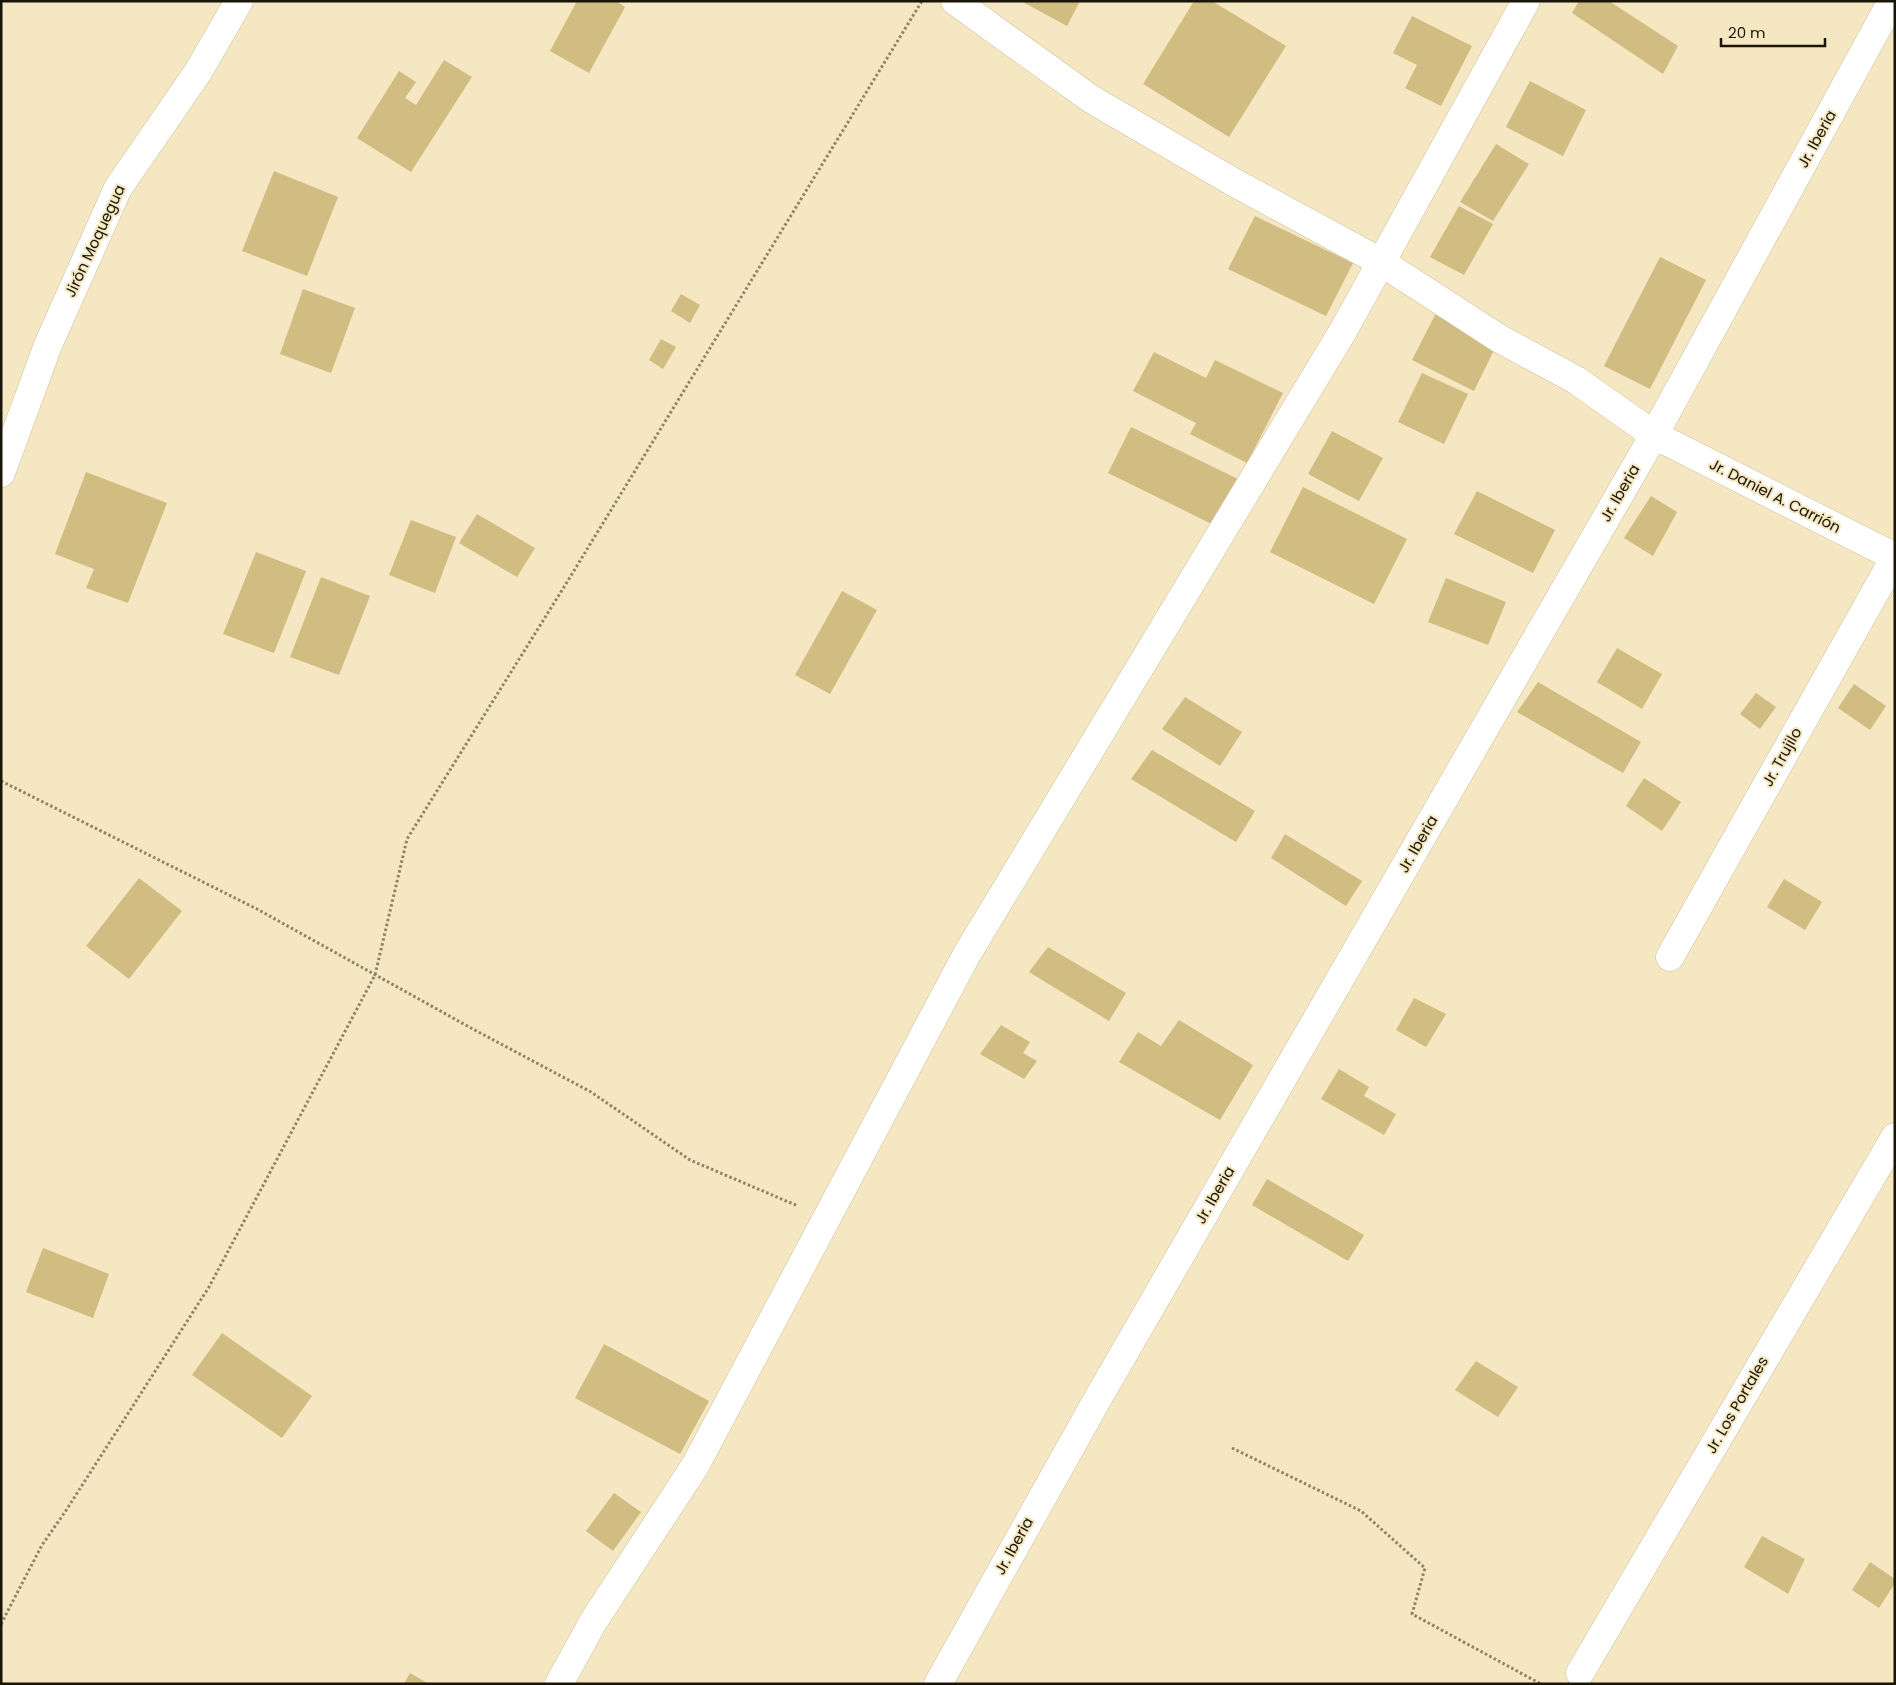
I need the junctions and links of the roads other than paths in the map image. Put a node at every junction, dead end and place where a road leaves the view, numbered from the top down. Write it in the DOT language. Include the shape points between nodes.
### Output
graph roads {
  1 [pos="239,1"];
  2 [pos="954,1"];
  3 [pos="1526,1"];
  4 [pos="1892,1"];
  5 [pos="1381,262"];
  6 [pos="1654,435"];
  7 [pos="1,473"];
  8 [pos="1895,557"];
  9 [pos="1670,957"];
  10 [pos="1895,1137"];
  11 [pos="1580,1672"];
  12 [pos="559,1684"];
  13 [pos="938,1684"];
  1 -- 7 [label="street, Jirón Moquegua" via="198,72 118,188 48,346"];
  2 -- 5 [label="street, Jr. Daniel A. Carrión" via="1091,99 1235,183"];
  3 -- 5 [label="street"];
  4 -- 6 [label="street, Jr. Iberia"];
  5 -- 6 [label="street, Jr. Daniel A. Carrión" via="1500,339 1576,380"];
  5 -- 12 [label="street" via="1343,331 967,954 695,1466 593,1622"];
  6 -- 8 [label="street, Jr. Daniel A. Carrión"];
  6 -- 13 [label="street, Jr. Iberia" via="1106,1382"];
  8 -- 9 [label="street, Jr. Trujilo"];
  10 -- 11 [label="street, Jr. Los Portales"];
}
